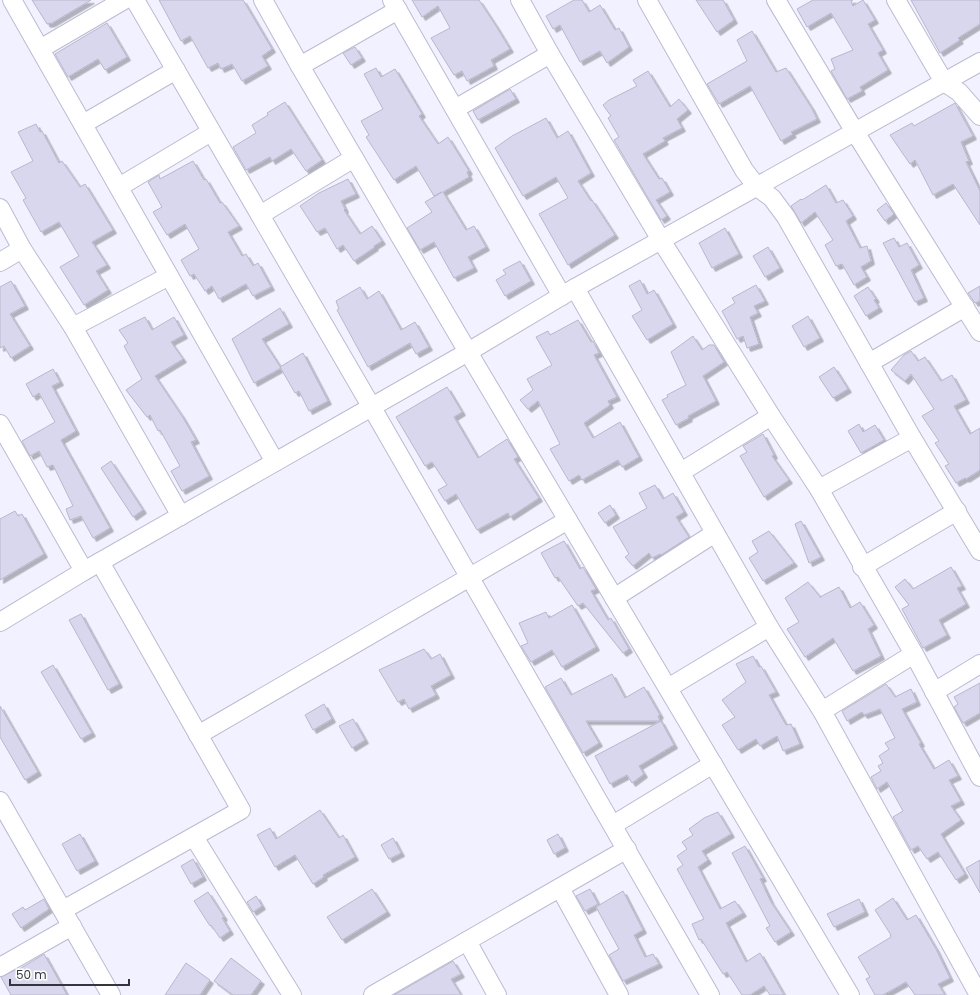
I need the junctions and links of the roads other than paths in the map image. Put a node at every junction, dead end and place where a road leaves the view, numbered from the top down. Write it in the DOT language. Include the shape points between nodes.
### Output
graph roads {
  1 [pos="12,0"];
  2 [pos="124,0"];
  3 [pos="135,0"];
  4 [pos="263,0"];
  5 [pos="520,0"];
  6 [pos="647,0"];
  7 [pos="776,0"];
  8 [pos="896,0"];
  9 [pos="395,5"];
  10 [pos="40,49"];
  11 [pos="550,54"];
  12 [pos="980,62"];
  13 [pos="300,66"];
  14 [pos="176,70"];
  15 [pos="944,82"];
  16 [pos="455,109"];
  17 [pos="980,116"];
  18 [pos="83,124"];
  19 [pos="211,132"];
  20 [pos="855,132"];
  21 [pos="354,158"];
  22 [pos="119,187"];
  23 [pos="757,187"];
  24 [pos="0,208"];
  25 [pos="260,215"];
  26 [pos="661,240"];
  27 [pos="22,249"];
  28 [pos="0,262"];
  29 [pos="169,276"];
  30 [pos="569,292"];
  31 [pos="965,307"];
  32 [pos="73,327"];
  33 [pos="980,332"];
  34 [pos="468,352"];
  35 [pos="869,363"];
  36 [pos="371,406"];
  37 [pos="771,416"];
  38 [pos="0,424"];
  39 [pos="912,438"];
  40 [pos="275,462"];
  41 [pos="681,472"];
  42 [pos="819,489"];
  43 [pos="957,511"];
  44 [pos="181,516"];
  45 [pos="568,520"];
  46 [pos="715,532"];
  47 [pos="980,551"];
  48 [pos="100,562"];
  49 [pos="862,567"];
  50 [pos="84,571"];
  51 [pos="470,578"];
  52 [pos="614,598"];
  53 [pos="0,622"];
  54 [pos="769,627"];
  55 [pos="914,654"];
  56 [pos="980,664"];
  57 [pos="668,688"];
  58 [pos="934,692"];
  59 [pos="822,711"];
  60 [pos="198,735"];
  61 [pos="713,764"];
  62 [pos="977,767"];
  63 [pos="0,801"];
  64 [pos="613,825"];
  65 [pos="194,836"];
  66 [pos="627,849"];
  67 [pos="560,888"];
  68 [pos="63,910"];
  69 [pos="72,926"];
  70 [pos="467,941"];
  71 [pos="0,967"];
  72 [pos="975,975"];
  73 [pos="111,995"];
  74 [pos="292,995"];
  75 [pos="373,995"];
  76 [pos="497,995"];
  77 [pos="619,995"];
  78 [pos="710,995"];
  79 [pos="850,995"];
  80 [pos="979,995"];
  1 -- 10 [label="street"];
  2 -- 10 [label="street"];
  3 -- 14 [label="street"];
  4 -- 13 [label="street"];
  5 -- 11 [label="street"];
  6 -- 23 [label="street" via="744,170"];
  7 -- 20 [label="street"];
  8 -- 15 [label="street"];
  9 -- 13 [label="street"];
  9 -- 16 [label="street"];
  10 -- 18 [label="street"];
  11 -- 16 [label="street"];
  11 -- 26 [label="street"];
  12 -- 15 [label="street"];
  13 -- 21 [label="street"];
  14 -- 18 [label="street"];
  14 -- 19 [label="street"];
  15 -- 17 [label="street" via="959,92"];
  15 -- 20 [label="street"];
  16 -- 30 [label="street"];
  18 -- 22 [label="street"];
  19 -- 22 [label="street"];
  19 -- 25 [label="street"];
  20 -- 23 [label="street"];
  20 -- 31 [label="street"];
  21 -- 25 [label="street"];
  21 -- 34 [label="street"];
  22 -- 29 [label="street"];
  23 -- 26 [label="street"];
  23 -- 35 [label="street" via="772,198 786,217"];
  24 -- 27 [label="street"];
  25 -- 36 [label="street"];
  26 -- 30 [label="street"];
  26 -- 37 [label="street"];
  27 -- 28 [label="street"];
  27 -- 32 [label="street"];
  29 -- 32 [label="street"];
  29 -- 40 [label="street"];
  30 -- 34 [label="street"];
  30 -- 41 [label="street"];
  31 -- 33 [label="street"];
  31 -- 35 [label="street"];
  32 -- 44 [label="street"];
  34 -- 36 [label="street"];
  34 -- 45 [label="street"];
  35 -- 39 [label="street"];
  36 -- 40 [label="street"];
  36 -- 51 [label="street"];
  37 -- 41 [label="street"];
  37 -- 42 [label="street"];
  38 -- 50 [label="street"];
  39 -- 42 [label="street"];
  39 -- 43 [label="street"];
  40 -- 44 [label="street"];
  41 -- 46 [label="street"];
  42 -- 49 [label="street"];
  43 -- 47 [label="street"];
  43 -- 49 [label="street"];
  44 -- 48 [label="street"];
  45 -- 51 [label="street"];
  45 -- 52 [label="street"];
  46 -- 52 [label="street"];
  46 -- 54 [label="street"];
  48 -- 50 [label="street"];
  48 -- 60 [label="street"];
  49 -- 55 [label="street"];
  50 -- 53 [label="street"];
  51 -- 60 [label="street"];
  51 -- 64 [label="street"];
  52 -- 57 [label="street"];
  54 -- 57 [label="street"];
  54 -- 59 [label="street"];
  55 -- 58 [label="street"];
  55 -- 59 [label="street"];
  56 -- 58 [label="street"];
  57 -- 61 [label="street"];
  58 -- 62 [label="street"];
  59 -- 72 [label="street"];
  60 -- 65 [label="street" via="241,810"];
  61 -- 64 [label="street"];
  61 -- 79 [label="street"];
  63 -- 68 [label="street"];
  64 -- 66 [label="street"];
  65 -- 68 [label="street"];
  65 -- 74 [label="street"];
  66 -- 67 [label="street"];
  66 -- 78 [label="street"];
  67 -- 70 [label="street"];
  67 -- 77 [label="street"];
  68 -- 69 [label="street"];
  69 -- 71 [label="street"];
  69 -- 73 [label="street"];
  70 -- 75 [label="street"];
  70 -- 76 [label="street"];
  72 -- 80 [label="street"];
}
